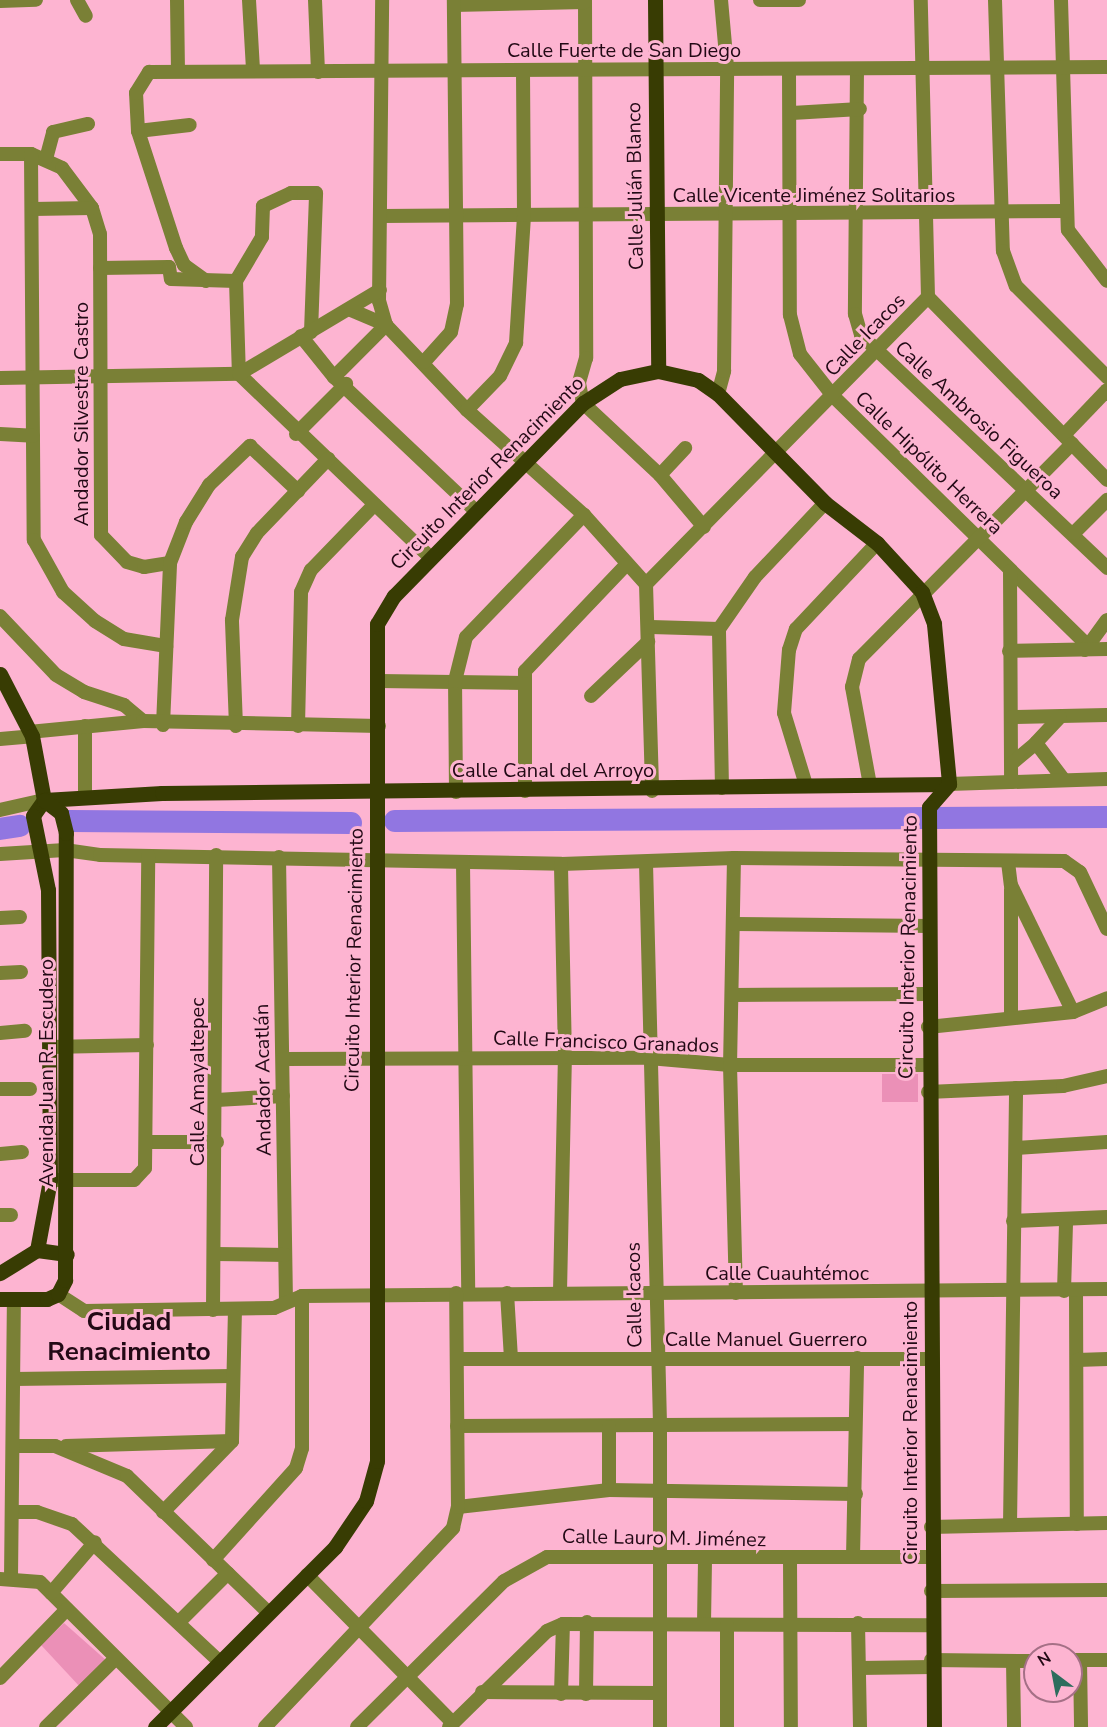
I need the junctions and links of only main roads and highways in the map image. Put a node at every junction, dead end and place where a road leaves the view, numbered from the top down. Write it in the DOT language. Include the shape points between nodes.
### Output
graph roads {
  1 [pos="655,0"];
  2 [pos="658,371"];
  3 [pos="0,674"];
  4 [pos="949,783"];
  5 [pos="376,789"];
  6 [pos="44,800"];
  7 [pos="46,1211"];
  8 [pos="68,1212"];
  9 [pos="37,1250"];
  10 [pos="67,1254"];
  11 [pos="0,1273"];
  12 [pos="7,1299"];
  13 [pos="155,1727"];
  14 [pos="934,1727"];
  1 -- 2 [label="main road, Calle Julián Blanco"];
  2 -- 4 [label="main road, Circuito Interior Renacimiento" via="698,380 718,394 825,503 877,543 922,592 934,624"];
  2 -- 5 [label="main road, Circuito Interior Renacimiento" via="620,379 584,403 394,596 377,624"];
  3 -- 6 [label="main road, Avenida Juan R. Escudero" via="30,734"];
  4 -- 5 [label="main road, Calle Canal del Arroyo" via="652,791"];
  4 -- 14 [label="main road, Circuito Interior Renacimiento" via="928,807"];
  5 -- 6 [label="main road, Calle Canal del Arroyo"];
  5 -- 13 [label="main road, Circuito Interior Renacimiento" via="374,1295 379,1436 372,1483 353,1523 307,1575"];
  6 -- 7 [label="main road, Avenida Juan R. Escudero" via="33,816 48,890 50,1180"];
  6 -- 8 [label="main road, Avenida Juan R. Escudero" via="61,813 65,850"];
  7 -- 8 [label="main road"];
  7 -- 9 [label="main road, Avenida Juan R. Escudero"];
  8 -- 10 [label="main road, Avenida Juan R. Escudero"];
  9 -- 10 [label="main road"];
  9 -- 11 [label="main road"];
  10 -- 12 [label="main road, Avenida Juan R. Escudero" via="58,1294"];
}
